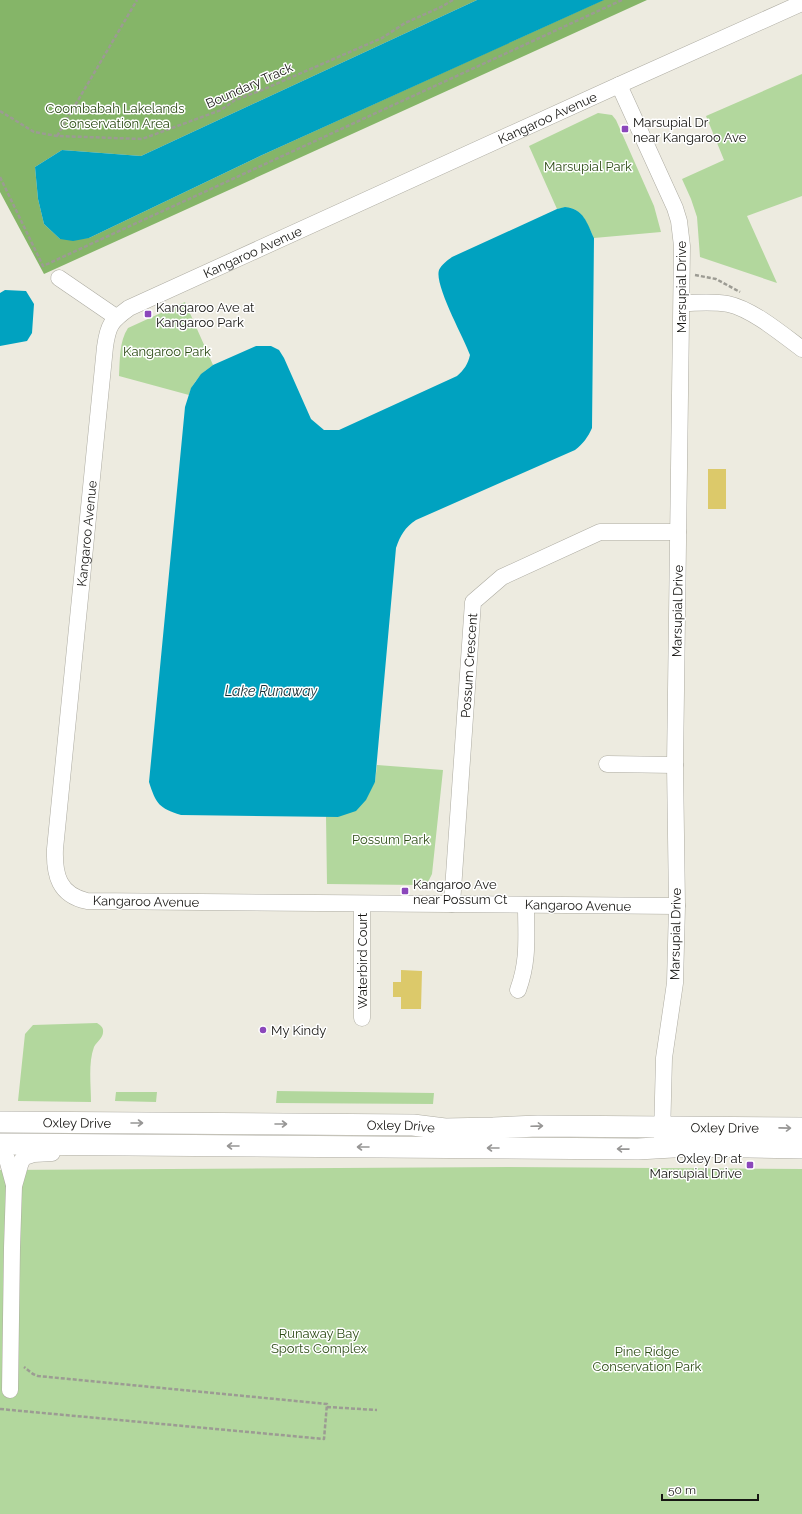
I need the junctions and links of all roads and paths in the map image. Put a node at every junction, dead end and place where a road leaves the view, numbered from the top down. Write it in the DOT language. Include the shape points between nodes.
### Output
graph roads {
  1 [pos="137,0"];
  2 [pos="453,0"];
  3 [pos="622,0"];
  4 [pos="802,3"];
  5 [pos="619,85"];
  6 [pos="0,111"];
  7 [pos="57,136"];
  8 [pos="0,177"];
  9 [pos="59,278"];
  10 [pos="682,303"];
  11 [pos="116,317"];
  12 [pos="802,349"];
  13 [pos="678,532"];
  14 [pos="607,764"];
  15 [pos="675,764"];
  16 [pos="362,904"];
  17 [pos="452,904"];
  18 [pos="526,905"];
  19 [pos="677,906"];
  20 [pos="518,990"];
  21 [pos="362,1018"];
  22 [pos="0,1122"];
  23 [pos="662,1127"];
  24 [pos="802,1128"];
  25 [pos="0,1144"];
  26 [pos="94,1145"];
  27 [pos="662,1148"];
  28 [pos="802,1148"];
  29 [pos="0,1151"];
  30 [pos="14,1186"];
  31 [pos="11,1351"];
  32 [pos="10,1390"];
  33 [pos="327,1407"];
  34 [pos="0,1409"];
  35 [pos="377,1410"];
  1 -- 7 [label="path"];
  2 -- 7 [label="path, Boundary Track" via="405,23 382,38 235,100 221,110 142,139"];
  3 -- 8 [label="path" via="43,266"];
  4 -- 5 [label="street, Kangaroo Avenue"];
  5 -- 10 [label="street, Marsupial Drive" via="675,208 682,246"];
  5 -- 11 [label="street, Kangaroo Avenue" via="129,308"];
  6 -- 7 [label="path, Boundary Track" via="34,132"];
  9 -- 11 [label="street"];
  10 -- 12 [label="street" via="727,304 740,307"];
  10 -- 13 [label="street, Marsupial Drive"];
  11 -- 16 [label="street, Kangaroo Avenue" via="110,325 105,347 55,849 58,880 71,895 87,901"];
  13 -- 15 [label="street, Marsupial Drive"];
  13 -- 17 [label="street, Possum Crescent" via="600,532 502,577 473,602"];
  14 -- 15 [label="street"];
  15 -- 19 [label="street, Marsupial Drive"];
  16 -- 17 [label="street, Kangaroo Avenue"];
  16 -- 21 [label="street, Waterbird Court"];
  17 -- 18 [label="street, Kangaroo Avenue"];
  18 -- 19 [label="street, Kangaroo Avenue"];
  18 -- 20 [label="street" via="526,958"];
  19 -- 23 [label="street, Marsupial Drive" via="675,983 664,1058"];
  22 -- 23 [label="main road, Oxley Drive, one-way" via="413,1125 445,1128"];
  23 -- 24 [label="main road, Oxley Drive, one-way"];
  23 -- 27 [label="street, Marsupial Drive"];
  25 -- 26 [label="main road, Oxley Drive"];
  27 -- 26 [label="main road, Oxley Drive, one-way"];
  26 -- 30 [label="street" via="72,1153 29,1155 22,1160"];
  27 -- 28 [label="main road, Oxley Drive"];
  29 -- 30 [label="street" via="9,1165"];
  30 -- 31 [label="street"];
  31 -- 32 [label="street"];
  31 -- 33 [label="path" via="18,1352 27,1371 38,1376 327,1404"];
  33 -- 34 [label="path" via="324,1439"];
  33 -- 35 [label="path"];
}
